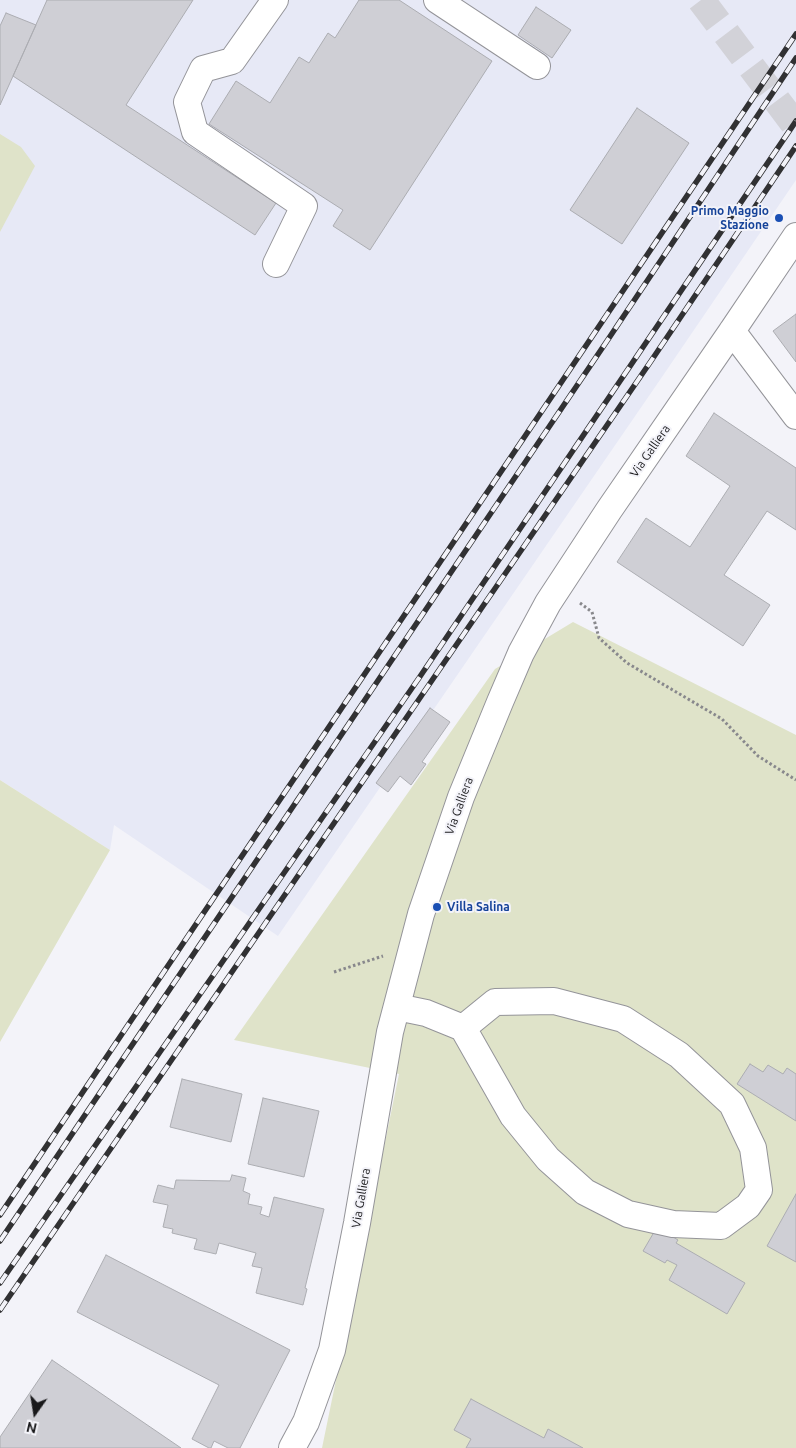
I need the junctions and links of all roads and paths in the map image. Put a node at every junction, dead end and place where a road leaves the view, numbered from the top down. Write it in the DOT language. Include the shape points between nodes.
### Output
graph roads {
  1 [pos="276,0"];
  2 [pos="436,0"];
  3 [pos="537,66"];
  4 [pos="796,236"];
  5 [pos="276,264"];
  6 [pos="732,332"];
  7 [pos="796,416"];
  8 [pos="575,599"];
  9 [pos="796,780"];
  10 [pos="384,956"];
  11 [pos="334,972"];
  12 [pos="397,1007"];
  13 [pos="463,1028"];
  14 [pos="292,1448"];
  1 -- 5 [label="street" via="232,61 203,68 187,102 195,132 304,206"];
  2 -- 3 [label="street"];
  4 -- 6 [label="street, Via Galliera"];
  6 -- 7 [label="street"];
  6 -- 12 [label="street, Via Galliera" via="558,587 521,653 461,797 421,914"];
  8 -- 9 [label="path" via="592,612 599,638 627,663 722,719 758,756"];
  10 -- 11 [label="path"];
  12 -- 13 [label="street" via="426,1012"];
  12 -- 14 [label="street, Via Galliera" via="332,1350 306,1422"];
  13 -- 13 [label="street" via="494,1002 554,1001 623,1019 679,1055 732,1104 753,1148 759,1190 748,1206 721,1226 673,1224 628,1214 585,1192 548,1159 513,1116"];
}
